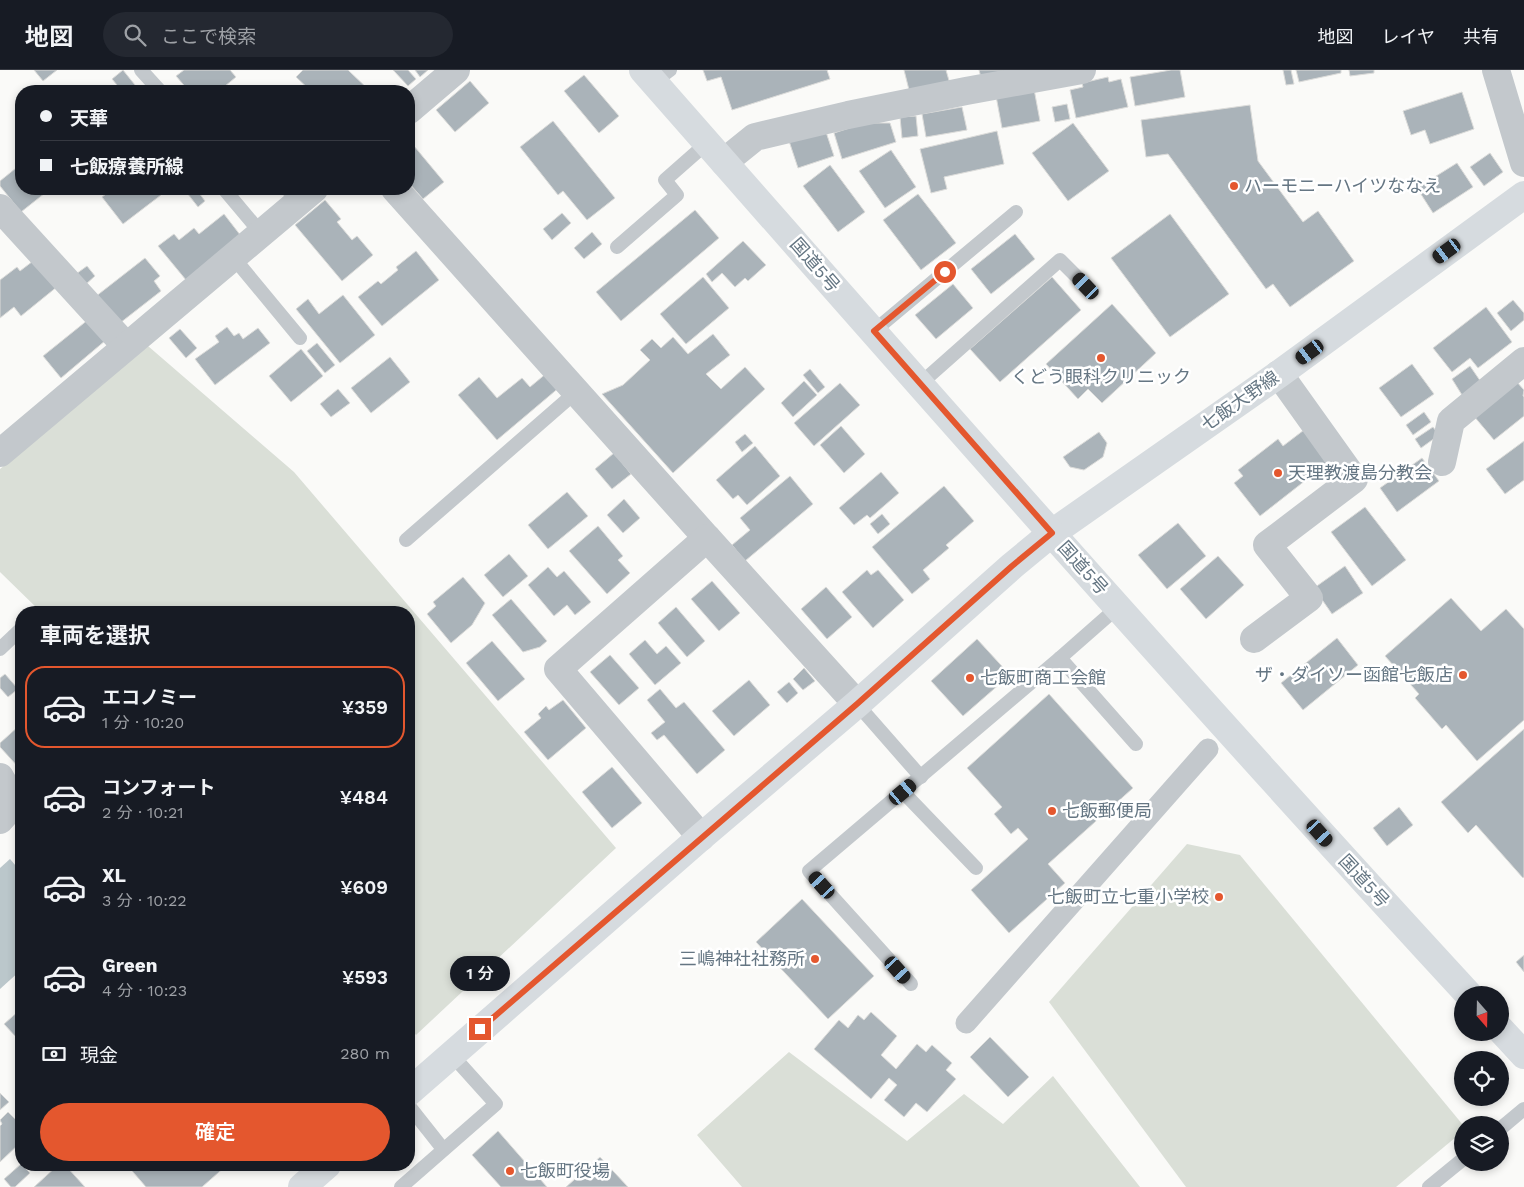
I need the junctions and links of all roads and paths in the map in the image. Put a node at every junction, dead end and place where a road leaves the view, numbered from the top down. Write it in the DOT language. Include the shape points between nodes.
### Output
graph roads {
  1 [pos="142,70"];
  2 [pos="456,70"];
  3 [pos="1082,70"];
  4 [pos="1496,70"];
  5 [pos="656,74"];
  6 [pos="155,85"];
  7 [pos="415,105"];
  8 [pos="715,152"];
  9 [pos="1524,163"];
  10 [pos="229,195"];
  11 [pos="307,195"];
  12 [pos="400,195"];
  13 [pos="1524,195"];
  14 [pos="0,208"];
  15 [pos="1016,212"];
  16 [pos="261,233"];
  17 [pos="618,247"];
  18 [pos="233,257"];
  19 [pos="1086,286"];
  20 [pos="874,331"];
  21 [pos="300,338"];
  22 [pos="126,346"];
  23 [pos="1524,362"];
  24 [pos="1279,374"];
  25 [pos="920,384"];
  26 [pos="576,392"];
  27 [pos="3,444"];
  28 [pos="1442,462"];
  29 [pos="1052,533"];
  30 [pos="707,538"];
  31 [pos="406,540"];
  32 [pos="1118,607"];
  33 [pos="15,635"];
  34 [pos="1254,639"];
  35 [pos="0,649"];
  36 [pos="1060,658"];
  37 [pos="857,704"];
  38 [pos="1136,744"];
  39 [pos="1208,749"];
  40 [pos="0,777"];
  41 [pos="921,777"];
  42 [pos="903,792"];
  43 [pos="0,820"];
  44 [pos="701,837"];
  45 [pos="976,868"];
  46 [pos="911,984"];
  47 [pos="1461,986"];
  48 [pos="966,1023"];
  49 [pos="1509,1039"];
  50 [pos="451,1054"];
  51 [pos="1524,1055"];
  52 [pos="415,1087"];
  53 [pos="1524,1109"];
  54 [pos="415,1114"];
  55 [pos="1509,1122"];
  56 [pos="443,1150"];
  57 [pos="1454,1167"];
  58 [pos="401,1187"];
  59 [pos="1429,1187"];
  1 -- 6 [label="lane"];
  2 -- 7 [label="street"];
  3 -- 8 [label="street" via="848,115 755,137"];
  4 -- 9 [label="street"];
  5 -- 8 [label="main road, 国道5号"];
  8 -- 17 [label="lane" via="665,180 677,195"];
  8 -- 20 [label="main road, 国道5号"];
  10 -- 16 [label="lane"];
  11 -- 16 [label="street"];
  12 -- 26 [label="street"];
  13 -- 24 [label="main road, 七飯大野線"];
  14 -- 22 [label="street"];
  15 -- 20 [label="lane"];
  16 -- 18 [label="street"];
  18 -- 21 [label="lane"];
  18 -- 22 [label="street"];
  19 -- 25 [label="lane" via="1060,260"];
  20 -- 25 [label="main road, 国道5号"];
  22 -- 27 [label="street"];
  23 -- 28 [label="street" via="1451,420"];
  24 -- 29 [label="main road, 七飯大野線"];
  24 -- 34 [label="street" via="1354,479 1266,545 1309,598"];
  25 -- 29 [label="main road, 国道5号"];
  26 -- 30 [label="street"];
  26 -- 31 [label="lane"];
  29 -- 32 [label="main road, 国道5号"];
  29 -- 37 [label="main road, 七飯大野線"];
  30 -- 37 [label="street"];
  30 -- 44 [label="street" via="558,669"];
  32 -- 36 [label="lane"];
  32 -- 47 [label="main road, 国道5号"];
  33 -- 35 [label="lane"];
  36 -- 38 [label="lane"];
  36 -- 41 [label="lane"];
  37 -- 41 [label="lane"];
  37 -- 44 [label="main road, 七飯大野線"];
  39 -- 48 [label="street"];
  40 -- 43 [label="street" via="8,796 4,817"];
  41 -- 42 [label="lane"];
  42 -- 45 [label="lane"];
  42 -- 46 [label="lane" via="810,870"];
  44 -- 50 [label="main road, 七飯大野線"];
  49 -- 51 [label="main road"];
  50 -- 52 [label="main road, 七飯大野線"];
  50 -- 56 [label="lane" via="496,1104"];
  53 -- 55 [label="lane"];
  54 -- 56 [label="lane"];
  56 -- 58 [label="lane"];
  57 -- 59 [label="lane"];
}
